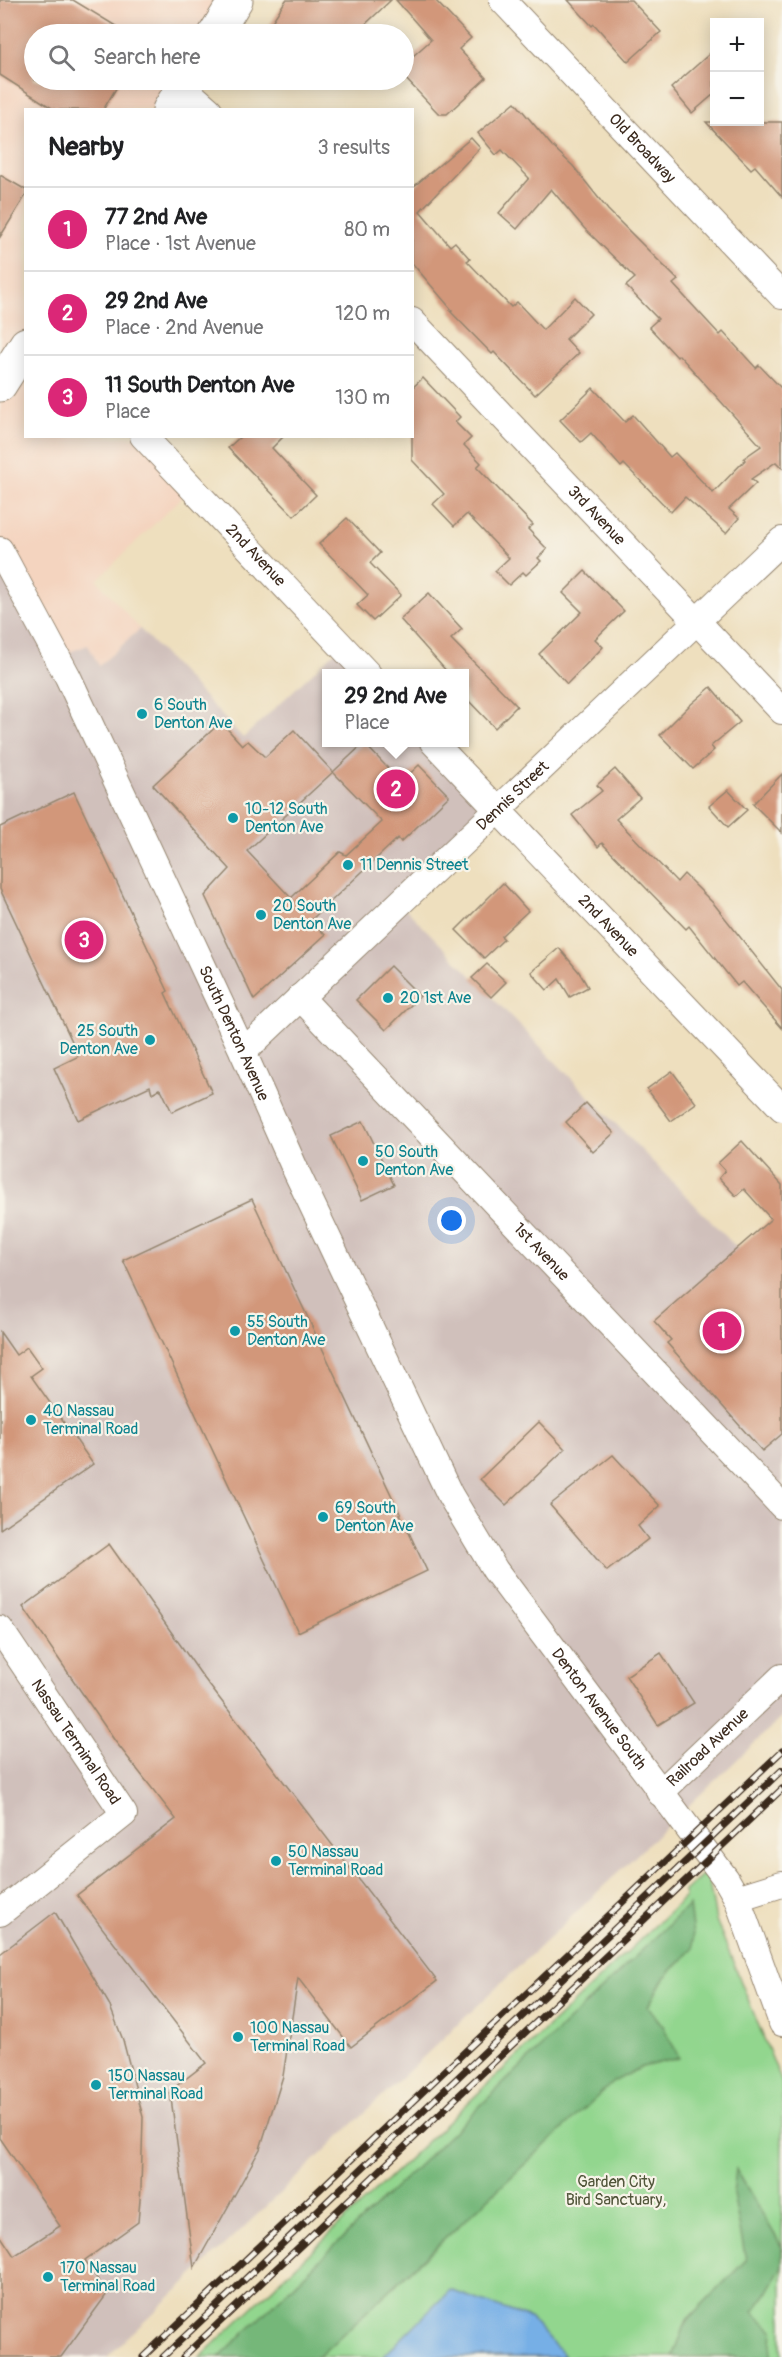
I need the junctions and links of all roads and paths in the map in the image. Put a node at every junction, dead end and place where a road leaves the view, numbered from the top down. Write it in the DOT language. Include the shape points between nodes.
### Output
graph roads {
  1 [pos="236,0"];
  2 [pos="502,0"];
  3 [pos="221,24"];
  4 [pos="179,92"];
  5 [pos="206,108"];
  6 [pos="782,296"];
  7 [pos="414,323"];
  8 [pos="24,347"];
  9 [pos="0,385"];
  10 [pos="145,438"];
  11 [pos="782,540"];
  12 [pos="0,550"];
  13 [pos="697,621"];
  14 [pos="363,669"];
  15 [pos="782,711"];
  16 [pos="438,747"];
  17 [pos="497,810"];
  18 [pos="300,997"];
  19 [pos="243,1052"];
  20 [pos="782,1108"];
  21 [pos="782,1506"];
  22 [pos="463,1518"];
  23 [pos="0,1629"];
  24 [pos="782,1677"];
  25 [pos="660,1793"];
  26 [pos="782,1884"];
  27 [pos="737,1898"];
  28 [pos="0,1913"];
  29 [pos="782,2023"];
  1 -- 3 [label="main road"];
  2 -- 6 [label="street, Old Broadway"];
  4 -- 5 [label="street"];
  7 -- 13 [label="street, 3rd Avenue"];
  8 -- 9 [label="main road"];
  10 -- 14 [label="street, 2nd Avenue"];
  11 -- 13 [label="street, Dennis Street"];
  12 -- 19 [label="street, South Denton Avenue" via="68,677"];
  13 -- 15 [label="street, 3rd Avenue"];
  13 -- 17 [label="street, Dennis Street"];
  16 -- 17 [label="street, 2nd Avenue"];
  17 -- 18 [label="street, Dennis Street"];
  17 -- 20 [label="street, 2nd Avenue"];
  18 -- 19 [label="street, Dennis Street"];
  18 -- 21 [label="street, 1st Avenue"];
  19 -- 22 [label="street, South Denton Avenue" via="316,1214"];
  22 -- 25 [label="street, Denton Avenue South" via="495,1570"];
  23 -- 28 [label="street, Nassau Terminal Road" via="124,1814"];
  24 -- 25 [label="street, Railroad Avenue"];
  25 -- 27 [label="street, Denton Avenue South"];
  26 -- 27 [label="street"];
  27 -- 29 [label="street, Denton Avenue South"];
}
